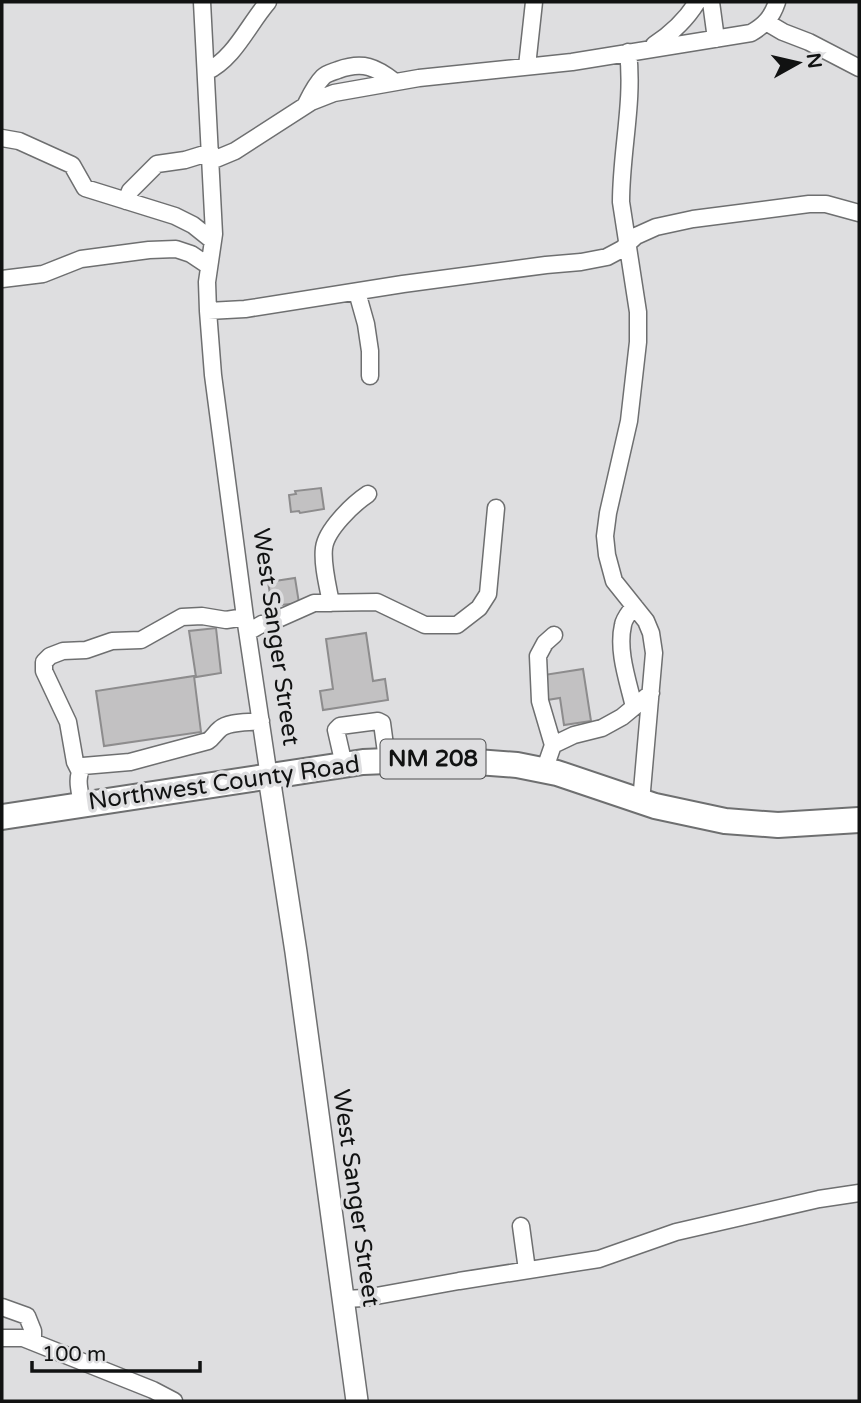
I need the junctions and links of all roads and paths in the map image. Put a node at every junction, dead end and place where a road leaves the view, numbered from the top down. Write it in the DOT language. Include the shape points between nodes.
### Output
graph roads {
  1 [pos="202,2"];
  2 [pos="268,2"];
  3 [pos="534,2"];
  4 [pos="697,2"];
  5 [pos="711,2"];
  6 [pos="777,2"];
  7 [pos="766,22"];
  8 [pos="716,39"];
  9 [pos="649,48"];
  10 [pos="628,52"];
  11 [pos="527,66"];
  12 [pos="859,68"];
  13 [pos="206,72"];
  14 [pos="395,82"];
  15 [pos="305,106"];
  16 [pos="4,139"];
  17 [pos="211,157"];
  18 [pos="126,201"];
  19 [pos="859,213"];
  20 [pos="213,240"];
  21 [pos="627,244"];
  22 [pos="209,266"];
  23 [pos="2,279"];
  24 [pos="357,292"];
  25 [pos="208,311"];
  26 [pos="370,376"];
  27 [pos="368,494"];
  28 [pos="496,508"];
  29 [pos="331,603"];
  30 [pos="634,606"];
  31 [pos="246,625"];
  32 [pos="554,635"];
  33 [pos="651,693"];
  34 [pos="634,707"];
  35 [pos="261,721"];
  36 [pos="553,745"];
  37 [pos="387,760"];
  38 [pos="344,765"];
  39 [pos="544,771"];
  40 [pos="80,772"];
  41 [pos="269,777"];
  42 [pos="641,802"];
  43 [pos="82,804"];
  44 [pos="2,817"];
  45 [pos="859,820"];
  46 [pos="859,1193"];
  47 [pos="521,1226"];
  48 [pos="527,1270"];
  49 [pos="343,1299"];
  50 [pos="2,1307"];
  51 [pos="2,1338"];
  52 [pos="33,1341"];
  53 [pos="174,1401"];
  54 [pos="357,1401"];
  1 -- 13 [label="street, West Sanger Street"];
  2 -- 13 [label="street" via="230,54"];
  3 -- 11 [label="street"];
  4 -- 9 [label="street" via="669,35"];
  5 -- 8 [label="street"];
  6 -- 7 [label="street"];
  7 -- 8 [label="street" via="751,33"];
  7 -- 12 [label="street"];
  8 -- 9 [label="street"];
  9 -- 10 [label="street"];
  10 -- 11 [label="street"];
  10 -- 21 [label="street" via="630,93 621,183"];
  11 -- 14 [label="street"];
  13 -- 17 [label="street, West Sanger Street"];
  14 -- 15 [label="street" via="334,93"];
  14 -- 15 [label="street" via="364,65 343,68 325,75"];
  15 -- 17 [label="street" via="235,151"];
  16 -- 18 [label="street" via="72,164 85,188"];
  17 -- 18 [label="street" via="158,164 130,191"];
  17 -- 20 [label="street, West Sanger Street"];
  18 -- 20 [label="street" via="175,216"];
  19 -- 21 [label="street" via="809,204 693,219 656,227"];
  20 -- 22 [label="street, West Sanger Street"];
  21 -- 24 [label="street" via="607,257 581,262"];
  21 -- 30 [label="street" via="638,342 629,421 605,536 614,581"];
  22 -- 23 [label="street" via="176,249 149,250 81,259 43,274"];
  22 -- 25 [label="street, West Sanger Street"];
  24 -- 25 [label="street"];
  24 -- 26 [label="street" via="366,324"];
  25 -- 31 [label="street, West Sanger Street"];
  27 -- 29 [label="street" via="352,505 323,547"];
  28 -- 29 [label="street" via="488,594 479,608 457,625 425,625 377,602"];
  29 -- 31 [label="street" via="314,603 270,623"];
  30 -- 33 [label="street" via="651,633"];
  30 -- 34 [label="street" via="623,622 621,643"];
  31 -- 35 [label="street, West Sanger Street"];
  31 -- 40 [label="street" via="182,617 141,640 112,641 50,656 44,671 68,722"];
  32 -- 36 [label="street" via="538,656 540,701"];
  33 -- 34 [label="street"];
  33 -- 42 [label="street"];
  34 -- 36 [label="street" via="602,729"];
  35 -- 40 [label="street" via="228,725 208,741 130,762 83,766"];
  35 -- 41 [label="street, West Sanger Street"];
  36 -- 39 [label="street"];
  37 -- 38 [label="highway, Northwest County Road / NM 208"];
  37 -- 38 [label="street" via="383,723 378,720 336,730"];
  37 -- 39 [label="highway, Northwest County Road / NM 208" via="437,758"];
  38 -- 41 [label="highway, Northwest County Road / NM 208"];
  39 -- 42 [label="highway, Northwest County Road / NM 208"];
  40 -- 43 [label="street"];
  41 -- 43 [label="highway, Northwest County Road / NM 208"];
  41 -- 49 [label="main road, West Sanger Street"];
  42 -- 45 [label="highway, Northwest County Road / NM 208" via="725,821 778,825"];
  43 -- 44 [label="highway, Northwest County Road / NM 208"];
  46 -- 48 [label="street" via="676,1232 599,1259"];
  47 -- 48 [label="street"];
  48 -- 49 [label="street"];
  49 -- 54 [label="main road, West Sanger Street"];
  50 -- 52 [label="street" via="27,1316"];
  51 -- 52 [label="street"];
  52 -- 53 [label="street"];
}
